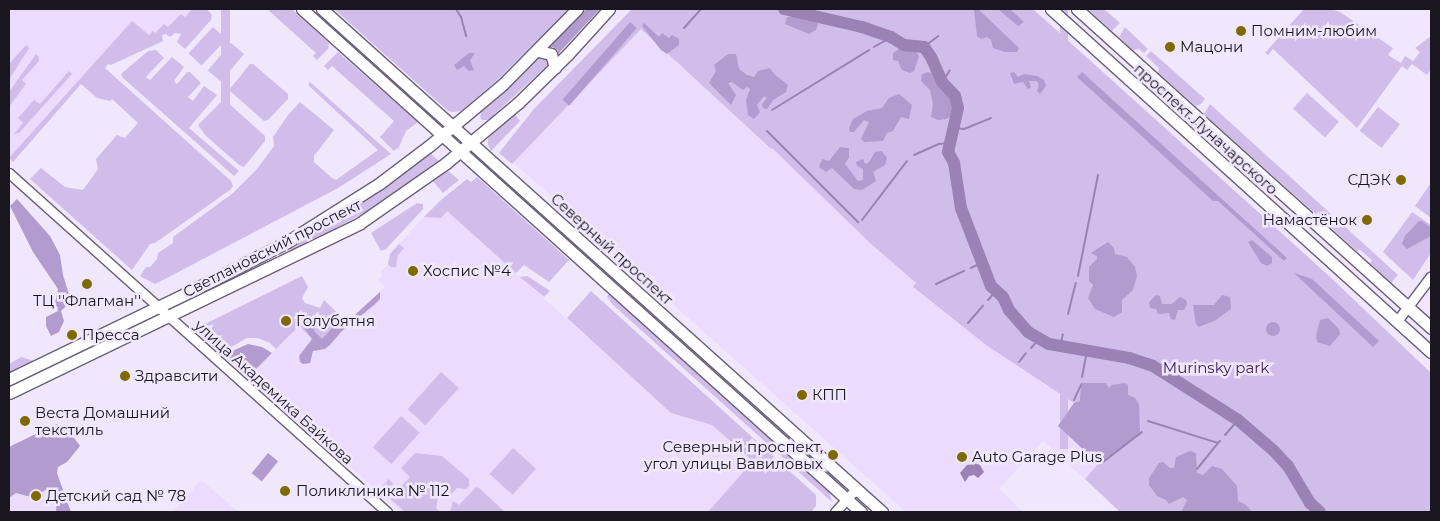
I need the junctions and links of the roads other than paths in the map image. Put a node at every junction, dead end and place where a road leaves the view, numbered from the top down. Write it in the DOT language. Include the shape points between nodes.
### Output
graph roads {
  1 [pos="302,9"];
  2 [pos="322,9"];
  3 [pos="577,9"];
  4 [pos="609,9"];
  5 [pos="1051,9"];
  6 [pos="1077,9"];
  7 [pos="538,50"];
  8 [pos="555,67"];
  9 [pos="454,127"];
  10 [pos="444,135"];
  11 [pos="471,143"];
  12 [pos="461,151"];
  13 [pos="9,173"];
  14 [pos="1431,276"];
  15 [pos="157,308"];
  16 [pos="1409,308"];
  17 [pos="169,316"];
  18 [pos="1397,321"];
  19 [pos="1431,328"];
  20 [pos="1431,352"];
  21 [pos="9,379"];
  22 [pos="9,393"];
  23 [pos="856,489"];
  24 [pos="846,499"];
  25 [pos="387,512"];
  26 [pos="835,512"];
  27 [pos="861,512"];
  28 [pos="882,512"];
  1 -- 10 [label="main road, Северный проспект"];
  2 -- 9 [label="main road, Северный проспект"];
  3 -- 7 [label="main road, Светлановский проспект"];
  4 -- 8 [label="main road, Светлановский проспект"];
  5 -- 18 [label="main road, проспект Луначарского"];
  6 -- 16 [label="main road, проспект Луначарского"];
  7 -- 8 [label="main road" via="551,54"];
  7 -- 9 [label="main road, Светлановский проспект"];
  8 -- 11 [label="main road, Светлановский проспект"];
  9 -- 10 [label="main road, Светлановский проспект"];
  9 -- 11 [label="main road, Северный проспект"];
  10 -- 12 [label="main road, Северный проспект"];
  10 -- 15 [label="main road, Светлановский проспект" via="380,183 287,242"];
  11 -- 12 [label="main road, Светлановский проспект"];
  11 -- 23 [label="main road, Северный проспект"];
  12 -- 17 [label="main road, Светлановский проспект" via="360,223"];
  12 -- 24 [label="main road, Северный проспект"];
  13 -- 15 [label="street, улица Академика Байкова"];
  14 -- 16 [label="street"];
  15 -- 17 [label="street, улица Академика Байкова"];
  15 -- 21 [label="main road, Светлановский проспект"];
  16 -- 18 [label="street"];
  16 -- 19 [label="main road, проспект Луначарского"];
  17 -- 22 [label="main road, Светлановский проспект"];
  17 -- 25 [label="street, улица Академика Байкова"];
  18 -- 20 [label="main road, проспект Луначарского"];
  23 -- 24 [label="street"];
  23 -- 28 [label="main road, Северный проспект"];
  24 -- 26 [label="street"];
  24 -- 27 [label="main road, Северный проспект"];
}
